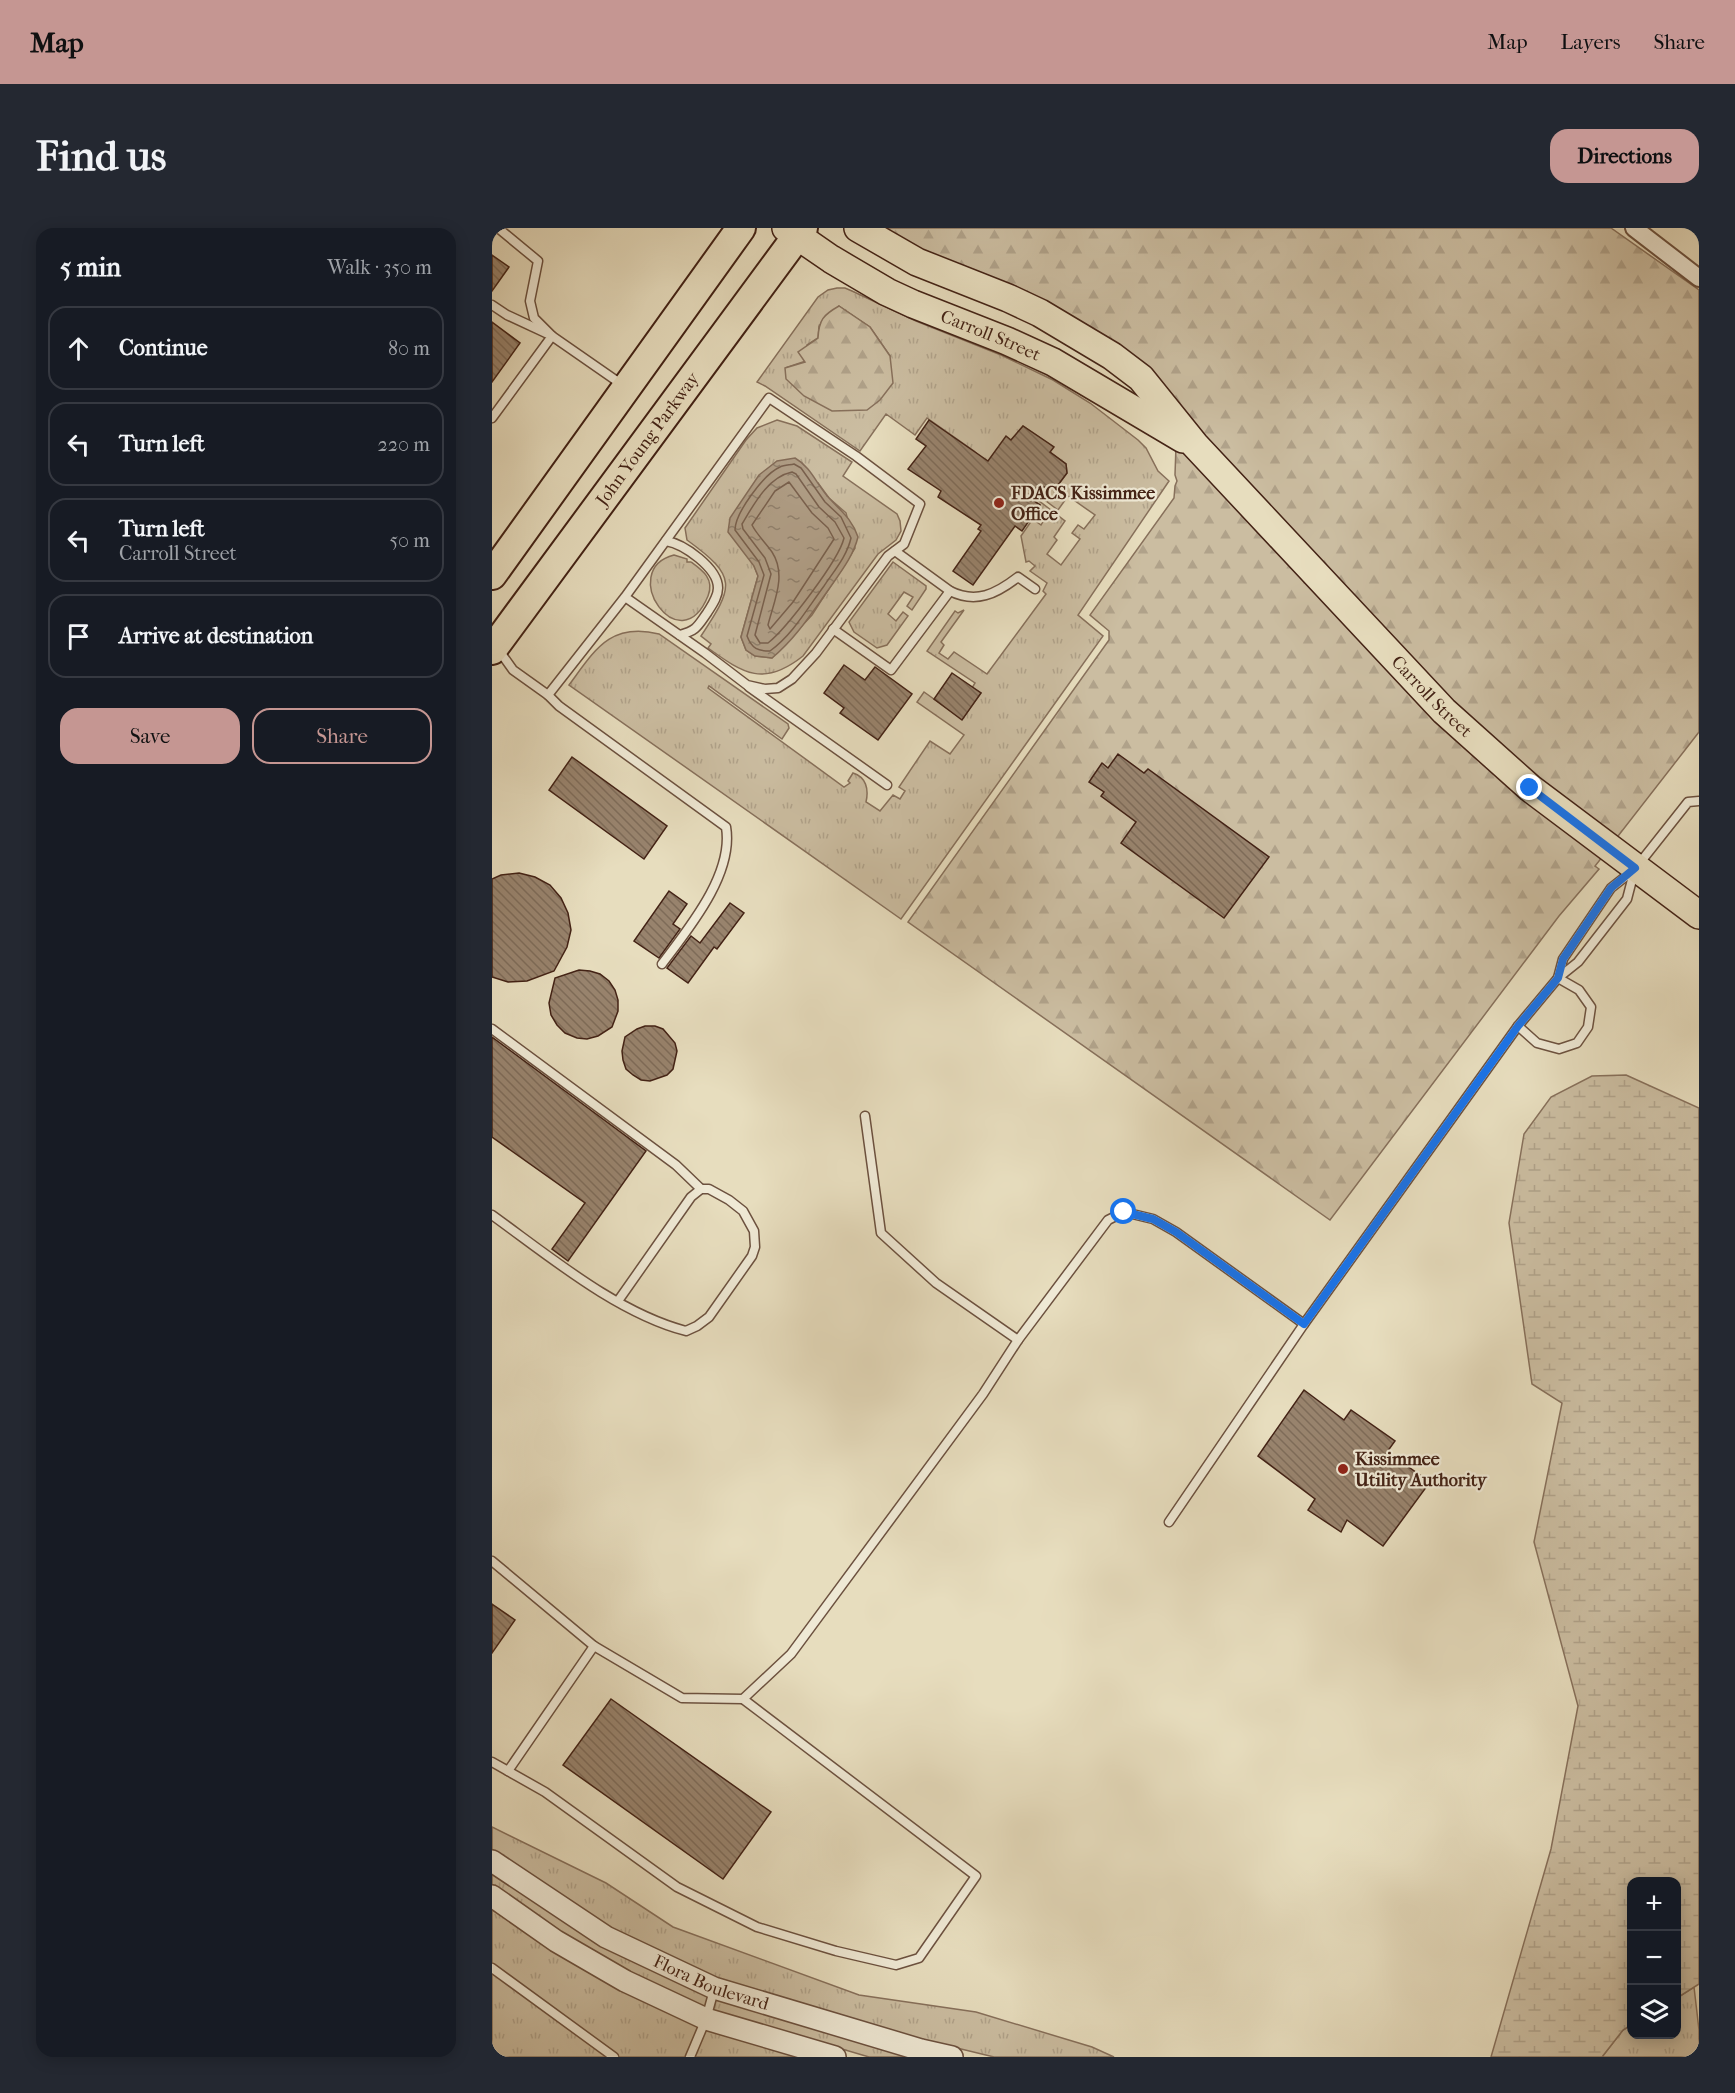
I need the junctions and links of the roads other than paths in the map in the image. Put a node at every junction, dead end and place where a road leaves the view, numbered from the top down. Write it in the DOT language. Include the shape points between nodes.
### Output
graph roads {
  1 [pos="741,228"];
  2 [pos="858,228"];
  3 [pos="1634,228"];
  4 [pos="500,229"];
  5 [pos="795,231"];
  6 [pos="1699,278"];
  7 [pos="492,305"];
  8 [pos="552,336"];
  9 [pos="627,388"];
  10 [pos="492,418"];
  11 [pos="1195,445"];
  12 [pos="666,541"];
  13 [pos="895,551"];
  14 [pos="492,575"];
  15 [pos="1035,589"];
  16 [pos="950,591"];
  17 [pos="625,597"];
  18 [pos="833,629"];
  19 [pos="680,636"];
  20 [pos="493,645"];
  21 [pos="747,685"];
  22 [pos="548,695"];
  23 [pos="886,785"];
  24 [pos="1699,801"];
  25 [pos="1635,868"];
  26 [pos="1699,915"];
  27 [pos="662,964"];
  28 [pos="1558,978"];
  29 [pos="1518,1026"];
  30 [pos="492,1029"];
  31 [pos="865,1116"];
  32 [pos="700,1189"];
  33 [pos="492,1215"];
  34 [pos="618,1301"];
  35 [pos="1304,1324"];
  36 [pos="1018,1340"];
  37 [pos="1169,1522"];
  38 [pos="492,1562"];
  39 [pos="594,1646"];
  40 [pos="743,1699"];
  41 [pos="492,1762"];
  42 [pos="508,1771"];
  43 [pos="492,1861"];
  44 [pos="492,1896"];
  45 [pos="492,1968"];
  46 [pos="714,1988"];
  47 [pos="706,2019"];
  48 [pos="920,2053"];
  49 [pos="614,2057"];
  50 [pos="690,2057"];
  51 [pos="835,2057"];
  52 [pos="952,2057"];
  1 -- 9 [label="highway"];
  2 -- 11 [label="main road, Carroll Street" via="917,262 1040,313 1112,356 1141,378"];
  3 -- 6 [label="street"];
  4 -- 8 [label="lane" via="538,261 530,301 534,318"];
  5 -- 11 [label="main road, Carroll Street" via="831,259 887,292 1053,362"];
  5 -- 20 [label="highway, John Young Parkway"];
  7 -- 8 [label="lane"];
  8 -- 9 [label="lane"];
  8 -- 10 [label="lane"];
  9 -- 14 [label="highway"];
  11 -- 25 [label="main road, Carroll Street" via="1444,711 1530,788"];
  12 -- 13 [label="lane" via="769,398 920,504 904,544"];
  12 -- 17 [label="lane"];
  12 -- 19 [label="lane" via="676,543 700,560 716,575 718,588 716,600 693,631"];
  13 -- 16 [label="lane"];
  13 -- 18 [label="lane"];
  15 -- 16 [label="lane" via="1018,577 978,598"];
  16 -- 18 [label="lane" via="891,670"];
  17 -- 19 [label="lane"];
  17 -- 22 [label="lane"];
  18 -- 21 [label="lane" via="792,679 778,688"];
  19 -- 21 [label="lane"];
  20 -- 22 [label="lane" via="513,670"];
  21 -- 23 [label="lane"];
  22 -- 27 [label="lane" via="726,827 726,849 708,900"];
  24 -- 25 [label="lane" via="1688,801"];
  25 -- 26 [label="main road, Carroll Street"];
  25 -- 28 [label="lane" via="1611,888 1563,959"];
  25 -- 28 [label="lane" via="1628,899 1578,962"];
  28 -- 29 [label="lane"];
  28 -- 29 [label="lane" via="1579,990 1591,1007 1588,1027 1577,1043 1559,1049 1537,1043"];
  29 -- 35 [label="lane"];
  30 -- 32 [label="lane" via="676,1165"];
  31 -- 36 [label="lane" via="881,1233 936,1283"];
  32 -- 34 [label="lane"];
  32 -- 34 [label="lane" via="709,1189 743,1211 754,1232 752,1256 723,1299 709,1317 686,1331"];
  33 -- 34 [label="lane"];
  35 -- 36 [label="lane" via="1176,1232 1153,1219 1124,1212 1108,1220"];
  35 -- 37 [label="lane"];
  36 -- 40 [label="lane" via="983,1394 791,1654"];
  38 -- 39 [label="lane"];
  39 -- 40 [label="lane" via="682,1698"];
  39 -- 42 [label="lane"];
  40 -- 42 [label="lane" via="976,1876 920,1958 896,1965 757,1927 677,1887 545,1792"];
  41 -- 42 [label="lane"];
  43 -- 46 [label="street, Flora Boulevard" via="606,1937"];
  44 -- 47 [label="street, Flora Boulevard" via="576,1953"];
  45 -- 49 [label="lane"];
  46 -- 47 [label="lane"];
  46 -- 48 [label="street, Flora Boulevard"];
  47 -- 50 [label="lane"];
  47 -- 51 [label="street, Flora Boulevard"];
  48 -- 52 [label="street, Flora Boulevard"];
}
